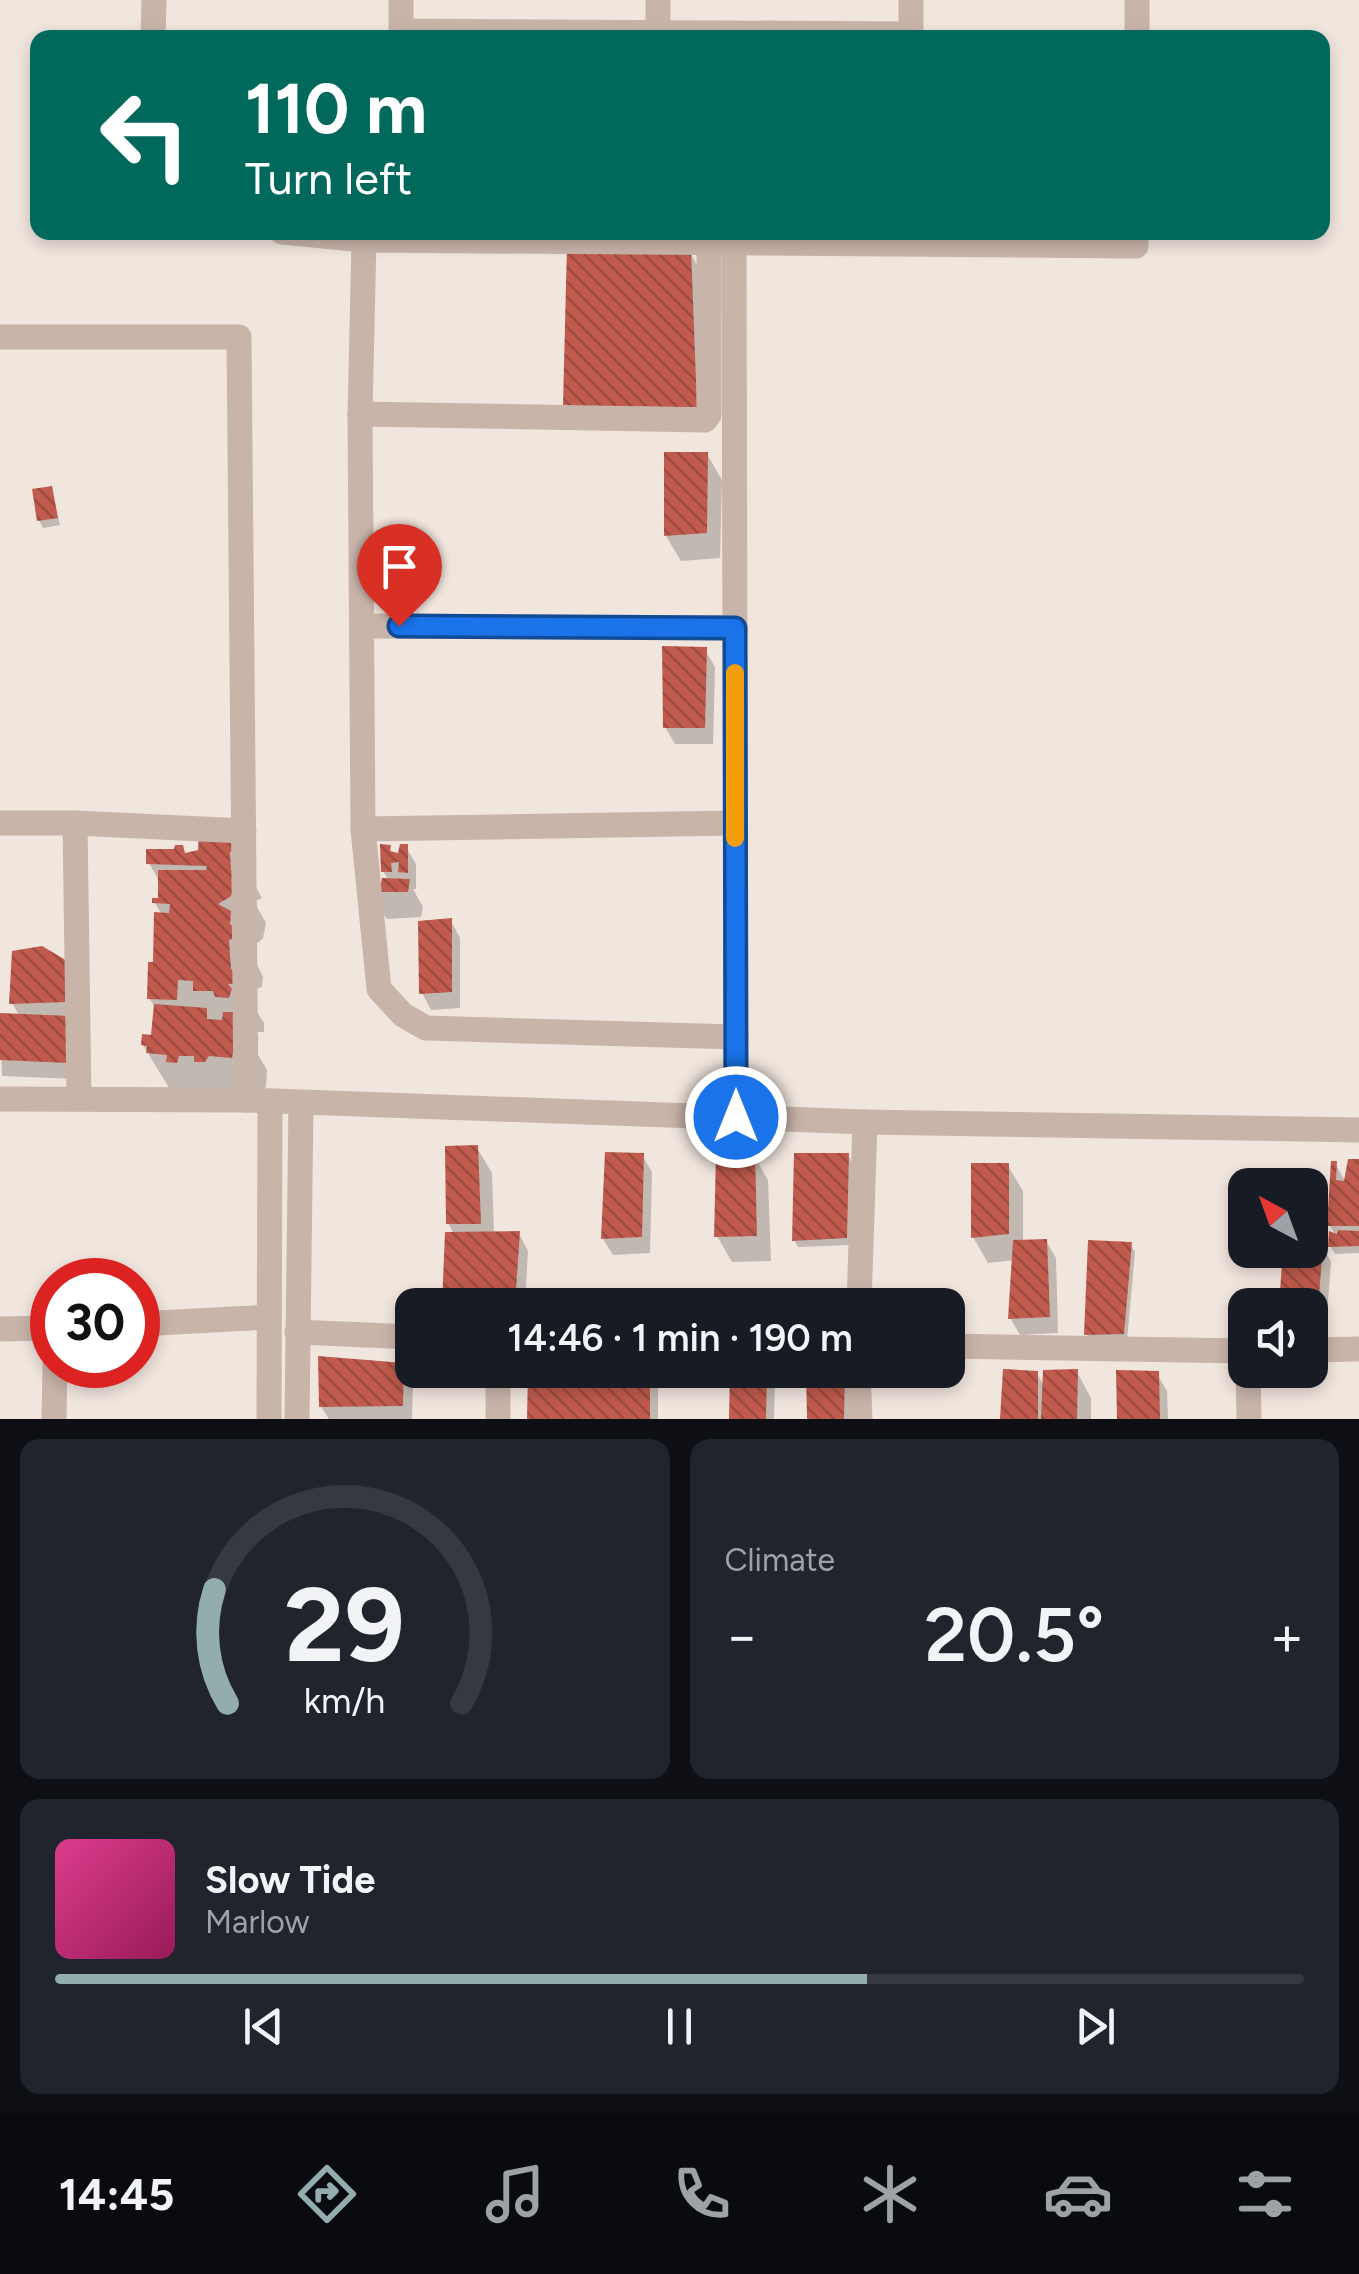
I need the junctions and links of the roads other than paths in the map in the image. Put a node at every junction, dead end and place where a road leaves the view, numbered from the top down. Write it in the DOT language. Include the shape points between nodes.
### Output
graph roads {
  1 [pos="154,0"];
  2 [pos="401,0"];
  3 [pos="658,0"];
  4 [pos="911,0"];
  5 [pos="1137,0"];
  6 [pos="153,30"];
  7 [pos="401,30"];
  8 [pos="658,30"];
  9 [pos="911,30"];
  10 [pos="1137,30"];
  11 [pos="364,240"];
  12 [pos="614,240"];
  13 [pos="810,240"];
  14 [pos="958,240"];
  15 [pos="1136,240"];
  16 [pos="721,242"];
  17 [pos="0,338"];
  18 [pos="360,414"];
  19 [pos="362,626"];
  20 [pos="735,628"];
  21 [pos="0,823"];
  22 [pos="75,823"];
  23 [pos="735,823"];
  24 [pos="363,829"];
  25 [pos="244,831"];
  26 [pos="736,1037"];
  27 [pos="0,1099"];
  28 [pos="79,1099"];
  29 [pos="258,1101"];
  30 [pos="300,1102"];
  31 [pos="736,1117"];
  32 [pos="865,1122"];
  33 [pos="1359,1130"];
  34 [pos="860,1288"];
  35 [pos="270,1317"];
  36 [pos="160,1323"];
  37 [pos="30,1328"];
  38 [pos="0,1329"];
  39 [pos="298,1332"];
  40 [pos="395,1336"];
  41 [pos="965,1346"];
  42 [pos="1359,1349"];
  43 [pos="1228,1350"];
  44 [pos="1328,1350"];
  45 [pos="55,1388"];
  46 [pos="498,1388"];
  47 [pos="859,1388"];
  48 [pos="1248,1388"];
  49 [pos="54,1419"];
  50 [pos="269,1419"];
  51 [pos="297,1419"];
  52 [pos="498,1419"];
  53 [pos="860,1419"];
  54 [pos="1248,1419"];
  1 -- 6 [label="street"];
  2 -- 7 [label="street"];
  3 -- 8 [label="street"];
  4 -- 9 [label="street"];
  5 -- 10 [label="street"];
  11 -- 18 [label="street"];
  12 -- 16 [label="street"];
  13 -- 16 [label="street"];
  14 -- 15 [label="street" via="1136,246"];
  16 -- 18 [label="street" via="705,420"];
  16 -- 20 [label="street"];
  17 -- 25 [label="street" via="239,337"];
  18 -- 19 [label="street"];
  19 -- 20 [label="street"];
  19 -- 24 [label="street"];
  20 -- 23 [label="street"];
  21 -- 22 [label="street"];
  22 -- 25 [label="street"];
  22 -- 28 [label="street"];
  23 -- 24 [label="street"];
  23 -- 26 [label="street"];
  24 -- 26 [label="street" via="379,989 426,1028"];
  25 -- 29 [label="street"];
  26 -- 31 [label="street"];
  27 -- 28 [label="street"];
  28 -- 29 [label="street"];
  29 -- 30 [label="street"];
  29 -- 35 [label="street"];
  30 -- 31 [label="street"];
  30 -- 39 [label="street"];
  31 -- 32 [label="street"];
  32 -- 33 [label="street"];
  32 -- 34 [label="street"];
  35 -- 36 [label="street"];
  35 -- 50 [label="street"];
  37 -- 38 [label="street"];
  39 -- 40 [label="street"];
  39 -- 51 [label="street"];
  41 -- 43 [label="street"];
  42 -- 44 [label="street"];
  45 -- 49 [label="street"];
  46 -- 52 [label="street"];
  47 -- 53 [label="street"];
  48 -- 54 [label="street"];
}
